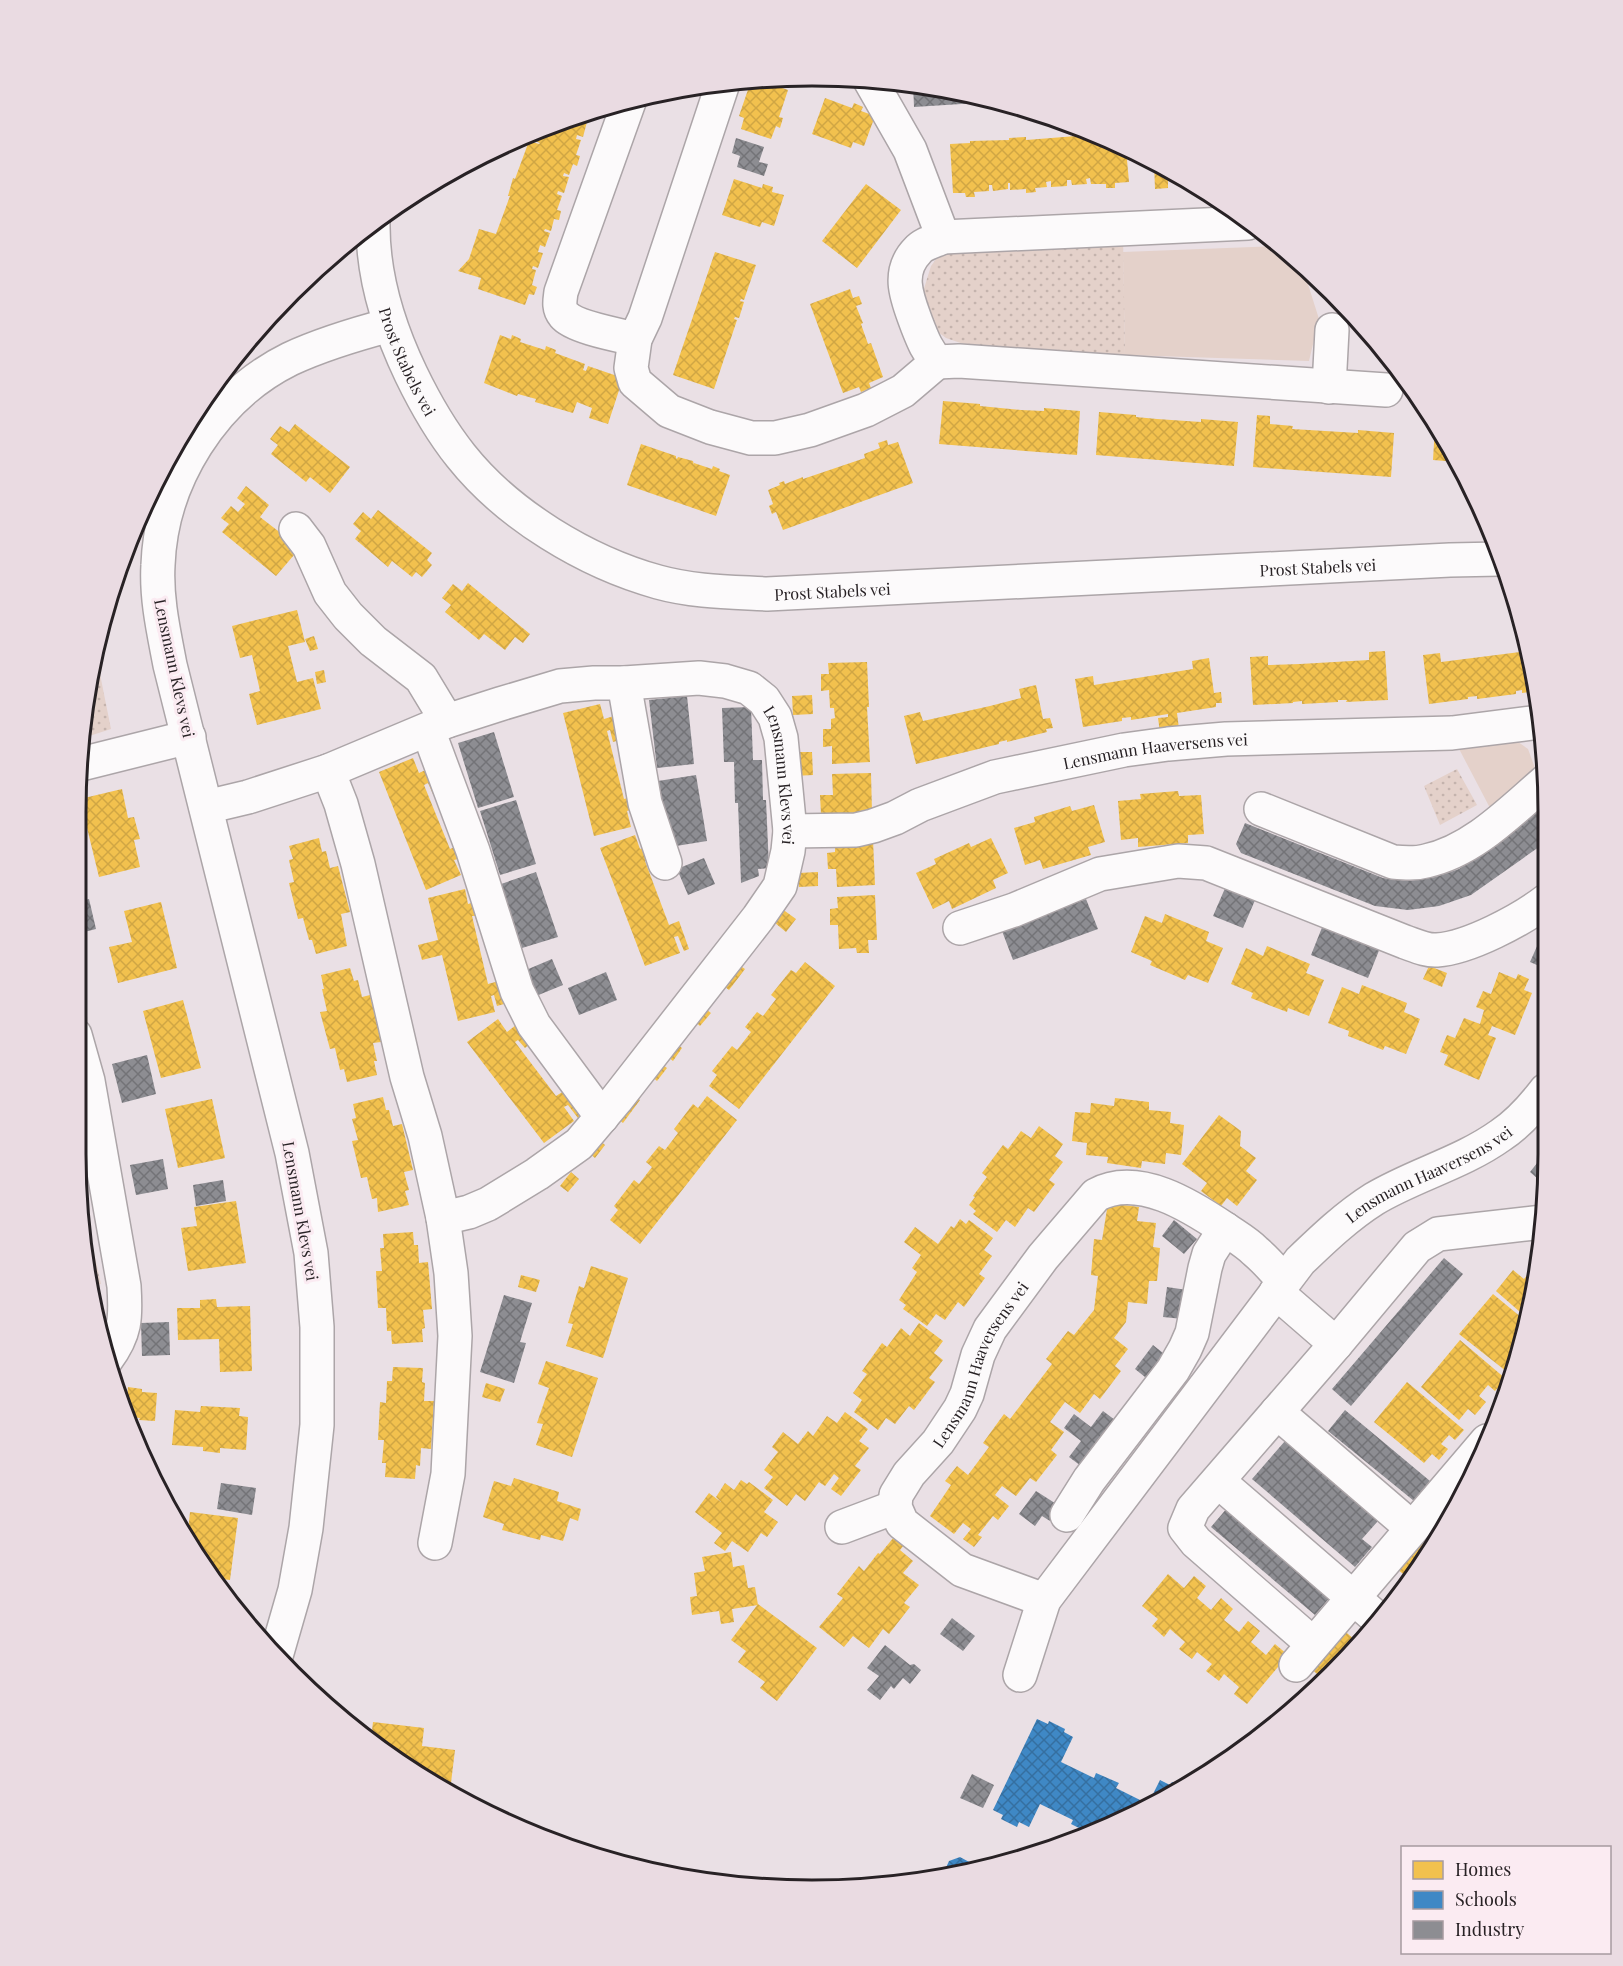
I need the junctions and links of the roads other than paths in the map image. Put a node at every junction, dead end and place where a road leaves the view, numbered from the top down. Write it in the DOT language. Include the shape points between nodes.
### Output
graph roads {
  1 [pos="875,89"];
  2 [pos="720,92"];
  3 [pos="626,109"];
  4 [pos="1236,224"];
  5 [pos="374,233"];
  6 [pos="943,237"];
  7 [pos="390,325"];
  8 [pos="1332,330"];
  9 [pos="635,339"];
  10 [pos="937,362"];
  11 [pos="1329,387"];
  12 [pos="1386,390"];
  13 [pos="296,529"];
  14 [pos="1492,559"];
  15 [pos="624,683"];
  16 [pos="437,726"];
  17 [pos="1533,731"];
  18 [pos="189,737"];
  19 [pos="87,762"];
  20 [pos="328,771"];
  21 [pos="1537,788"];
  22 [pos="206,807"];
  23 [pos="1261,808"];
  24 [pos="790,831"];
  25 [pos="665,863"];
  26 [pos="1538,907"];
  27 [pos="960,928"];
  28 [pos="86,1074"];
  29 [pos="1538,1101"];
  30 [pos="602,1117"];
  31 [pos="443,1218"];
  32 [pos="1534,1223"];
  33 [pos="1225,1229"];
  34 [pos="1280,1287"];
  35 [pos="1336,1344"];
  36 [pos="113,1351"];
  37 [pos="1277,1412"];
  38 [pos="1218,1481"];
  39 [pos="1460,1482"];
  40 [pos="895,1507"];
  41 [pos="1443,1507"];
  42 [pos="1067,1515"];
  43 [pos="842,1527"];
  44 [pos="1412,1528"];
  45 [pos="435,1543"];
  46 [pos="1353,1598"];
  47 [pos="1044,1600"];
  48 [pos="1372,1614"];
  49 [pos="279,1647"];
  50 [pos="1020,1675"];
  1 -- 6 [label="street" via="910,150"];
  2 -- 9 [label="street"];
  3 -- 9 [label="street" via="561,292 560,307 564,316 584,326"];
  4 -- 6 [label="street"];
  5 -- 7 [label="street, Prost Stabels vei" via="377,274"];
  6 -- 10 [label="street" via="918,249 908,264 904,283 908,306 926,348"];
  7 -- 14 [label="street, Prost Stabels vei" via="440,427 462,457 512,505 557,537 610,565 691,589 767,594"];
  7 -- 18 [label="street, Lensmann Klevs vei" via="290,360 251,384 197,443 176,482 160,540 158,595 170,665"];
  8 -- 11 [label="street"];
  9 -- 10 [label="street" via="631,368 635,382 650,396 669,411 752,438 775,438 810,430 866,410 903,390"];
  10 -- 11 [label="street"];
  11 -- 12 [label="street"];
  13 -- 16 [label="street" via="309,546 330,593 348,616 421,678"];
  15 -- 16 [label="street, Lensmann Klevs vei" via="560,686"];
  15 -- 24 [label="street, Lensmann Klevs vei" via="699,678 725,681 749,688 764,700 775,717 781,738"];
  15 -- 25 [label="street" via="645,803"];
  16 -- 20 [label="street, Lensmann Klevs vei"];
  16 -- 30 [label="street" via="516,991 534,1026"];
  17 -- 24 [label="street, Lensmann Haaversens vei" via="1226,739 1146,747 996,777 873,826"];
  18 -- 19 [label="street"];
  18 -- 22 [label="street, Lensmann Klevs vei"];
  20 -- 22 [label="street, Lensmann Klevs vei"];
  20 -- 31 [label="street" via="358,864"];
  21 -- 23 [label="street" via="1454,852 1410,863 1393,862"];
  22 -- 49 [label="street, Lensmann Klevs vei" via="292,1153 311,1253 317,1327 317,1425 306,1528 295,1590"];
  24 -- 30 [label="street, Lensmann Klevs vei" via="780,886 775,894"];
  26 -- 27 [label="street" via="1494,932 1435,951 1206,862 1178,861 1100,874"];
  28 -- 36 [label="street" via="123,1286 126,1319"];
  29 -- 34 [label="street, Lensmann Haaversens vei" via="1501,1135 1374,1199 1336,1227 1300,1261"];
  30 -- 31 [label="street, Lensmann Klevs vei" via="579,1144 537,1174 488,1204"];
  31 -- 45 [label="street" via="455,1336 448,1474"];
  32 -- 35 [label="street" via="1438,1233 1417,1247"];
  33 -- 34 [label="street, Lensmann Haaversens vei" via="1254,1250"];
  33 -- 40 [label="street, Lensmann Haaversens vei" via="1164,1194 1118,1188 1096,1195 1043,1257 990,1329 960,1409 938,1442 909,1474 896,1495"];
  33 -- 42 [label="street" via="1209,1254 1192,1333 1173,1370"];
  34 -- 35 [label="street, Lensmann Haaversens vei"];
  34 -- 47 [label="street, Lensmann Haaversens vei"];
  35 -- 37 [label="street"];
  37 -- 38 [label="street"];
  37 -- 44 [label="street"];
  38 -- 46 [label="street"];
  38 -- 46 [label="street" via="1193,1509 1185,1528 1305,1654"];
  39 -- 41 [label="street"];
  40 -- 43 [label="street"];
  40 -- 47 [label="street" via="902,1523 962,1570"];
  41 -- 44 [label="street"];
  44 -- 46 [label="street"];
  46 -- 48 [label="street"];
  47 -- 50 [label="street, Lensmann Haaversens vei"];
}
